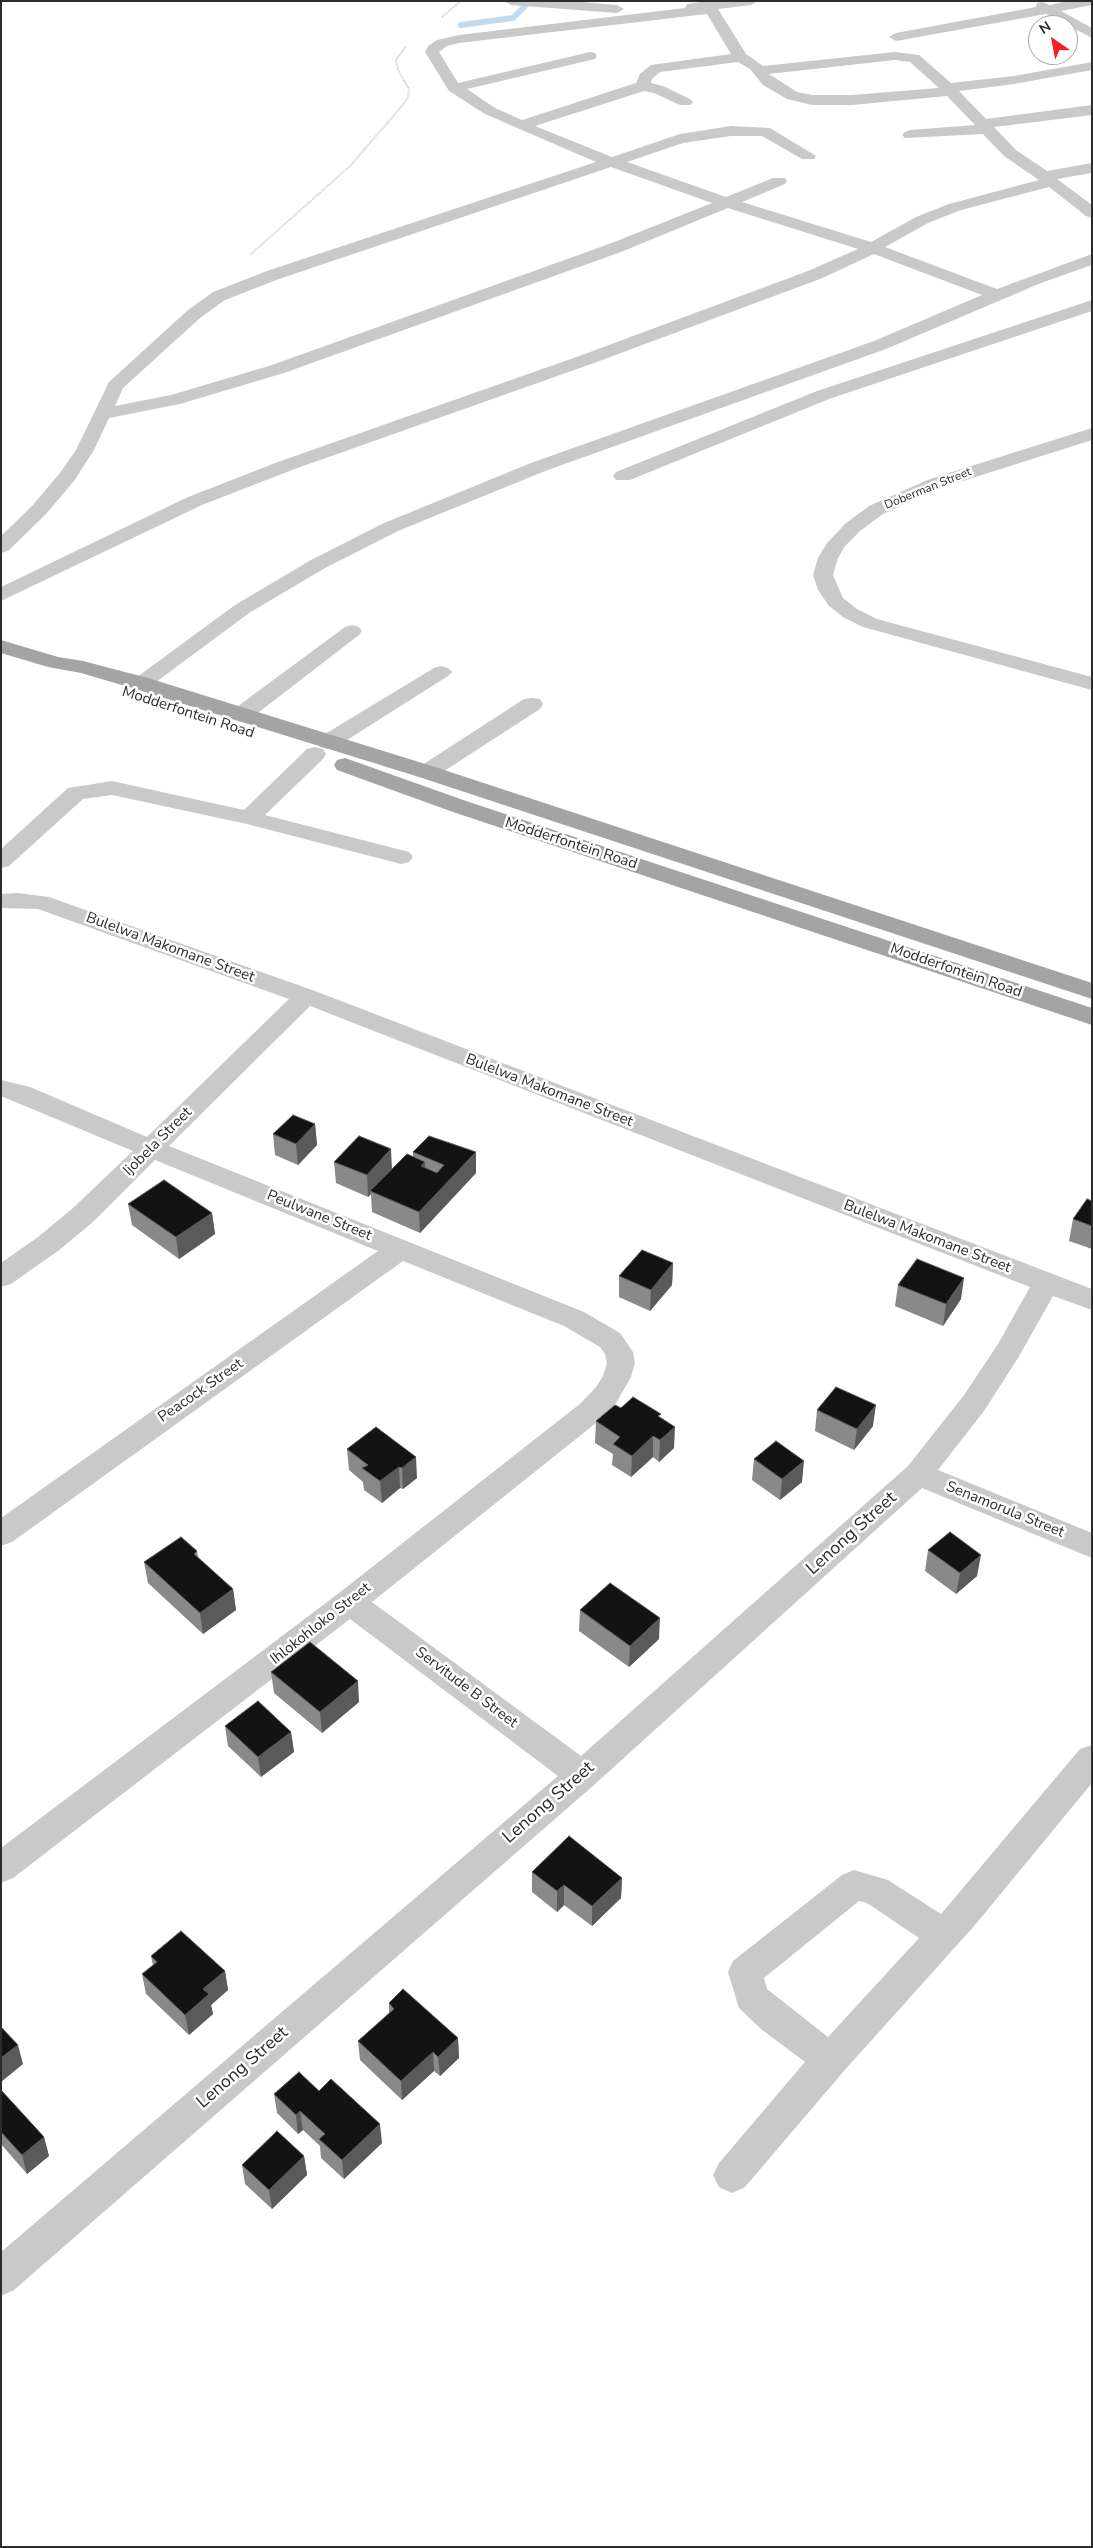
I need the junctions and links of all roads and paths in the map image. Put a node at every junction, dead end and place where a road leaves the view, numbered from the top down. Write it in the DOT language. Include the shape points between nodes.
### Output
graph roads {
  1 [pos="461,1"];
  2 [pos="511,1"];
  3 [pos="751,1"];
  4 [pos="1034,1"];
  5 [pos="1092,1"];
  6 [pos="735,2"];
  7 [pos="710,8"];
  8 [pos="1047,9"];
  9 [pos="440,18"];
  10 [pos="1092,34"];
  11 [pos="896,37"];
  12 [pos="412,41"];
  13 [pos="590,56"];
  14 [pos="740,57"];
  15 [pos="1092,66"];
  16 [pos="759,71"];
  17 [pos="643,86"];
  18 [pos="454,88"];
  19 [pos="950,89"];
  20 [pos="685,102"];
  21 [pos="1092,110"];
  22 [pos="521,125"];
  23 [pos="985,127"];
  24 [pos="910,135"];
  25 [pos="808,156"];
  26 [pos="613,162"];
  27 [pos="1092,168"];
  28 [pos="1048,179"];
  29 [pos="779,181"];
  30 [pos="729,202"];
  31 [pos="1092,213"];
  32 [pos="873,248"];
  33 [pos="1092,259"];
  34 [pos="997,295"];
  35 [pos="219,296"];
  36 [pos="1092,305"];
  37 [pos="102,414"];
  38 [pos="1092,434"];
  39 [pos="623,476"];
  40 [pos="1,547"];
  41 [pos="1,595"];
  42 [pos="352,631"];
  43 [pos="1,646"];
  44 [pos="54,663"];
  45 [pos="441,672"];
  46 [pos="140,683"];
  47 [pos="1092,684"];
  48 [pos="532,704"];
  49 [pos="242,714"];
  50 [pos="321,748"];
  51 [pos="428,772"];
  52 [pos="249,818"];
  53 [pos="402,857"];
  54 [pos="1,861"];
  55 [pos="1,901"];
  56 [pos="1092,991"];
  57 [pos="306,996"];
  58 [pos="1092,1017"];
  59 [pos="1,1088"];
  60 [pos="152,1149"];
  61 [pos="400,1249"];
  62 [pos="1,1276"];
  63 [pos="1046,1283"];
  64 [pos="1092,1300"];
  65 [pos="621,1363"];
  66 [pos="918,1474"];
  67 [pos="1,1534"];
  68 [pos="1092,1546"];
  69 [pos="350,1602"];
  70 [pos="1092,1759"];
  71 [pos="582,1775"];
  72 [pos="1,1868"];
  73 [pos="944,1935"];
  74 [pos="830,2060"];
  75 [pos="732,2176"];
  76 [pos="1,2277"];
  1 -- 9 [label="path"];
  2 -- 7 [label="street" via="615,8"];
  3 -- 6 [label="street"];
  4 -- 8 [label="street"];
  5 -- 8 [label="street"];
  6 -- 7 [label="street"];
  7 -- 14 [label="street"];
  7 -- 18 [label="street" via="442,43 432,52"];
  8 -- 10 [label="street"];
  8 -- 11 [label="street"];
  12 -- 35 [label="path" via="396,60 409,89 402,106 350,166 224,278"];
  13 -- 18 [label="street"];
  14 -- 16 [label="street"];
  14 -- 17 [label="street" via="656,68 645,77"];
  15 -- 19 [label="street"];
  16 -- 19 [label="street" via="768,82 785,93 812,100 852,100"];
  16 -- 19 [label="street" via="910,56"];
  17 -- 20 [label="street" via="658,89"];
  17 -- 22 [label="street"];
  18 -- 22 [label="street" via="490,111"];
  19 -- 23 [label="street"];
  21 -- 23 [label="street"];
  22 -- 26 [label="street"];
  23 -- 24 [label="street"];
  23 -- 28 [label="street" via="1010,153"];
  25 -- 26 [label="street" via="772,133 745,130 680,139"];
  26 -- 30 [label="street"];
  26 -- 35 [label="street" via="273,274"];
  27 -- 28 [label="street"];
  28 -- 31 [label="street"];
  28 -- 32 [label="street" via="955,206 892,235"];
  29 -- 30 [label="street"];
  30 -- 32 [label="street"];
  30 -- 37 [label="street" via="522,283 278,369 174,400"];
  32 -- 34 [label="street"];
  32 -- 41 [label="street" via="814,275 195,501"];
  33 -- 34 [label="street"];
  34 -- 46 [label="street" via="880,345 546,464 391,527 318,564 242,610"];
  35 -- 37 [label="street" via="194,314 115,386"];
  36 -- 39 [label="street" via="823,395"];
  37 -- 40 [label="street" via="85,450 67,477"];
  38 -- 47 [label="street, Doberman Street" via="937,483 876,510 837,543 823,575 836,602 850,613 894,631"];
  42 -- 49 [label="street"];
  43 -- 44 [label="main road, Modderfontein Road"];
  44 -- 46 [label="main road, Modderfontein Road" via="83,667"];
  44 -- 50 [label="main road, Modderfontein Road" via="73,675 118,691"];
  45 -- 50 [label="street"];
  46 -- 49 [label="main road, Modderfontein Road"];
  48 -- 51 [label="street"];
  49 -- 50 [label="main road, Modderfontein Road"];
  50 -- 51 [label="main road, Modderfontein Road"];
  50 -- 52 [label="street"];
  50 -- 58 [label="main road, Modderfontein Road" via="461,807"];
  51 -- 56 [label="main road, Modderfontein Road"];
  52 -- 53 [label="street"];
  52 -- 54 [label="street" via="112,788 76,793"];
  55 -- 57 [label="street, Bulelwa Makomane Street" via="41,902"];
  57 -- 60 [label="street, Ijobela Street"];
  57 -- 63 [label="street, Bulelwa Makomane Street"];
  59 -- 60 [label="street, Peulwane Street"];
  60 -- 61 [label="street, Peulwane Street"];
  60 -- 62 [label="street, Ijobela Street" via="83,1215"];
  61 -- 65 [label="street, Peulwane Street" via="596,1330 610,1340 619,1352"];
  61 -- 67 [label="street, Peacock Street"];
  63 -- 64 [label="street, Bulelwa Makomane Street"];
  63 -- 66 [label="street, Lenong Street" via="974,1403"];
  65 -- 69 [label="street, Ihlokohloko Street" via="606,1395 591,1411"];
  66 -- 68 [label="street, Senamorula Street"];
  66 -- 71 [label="street, Lenong Street"];
  69 -- 71 [label="street, Servitude B Street"];
  69 -- 72 [label="street, Ihlokohloko Street"];
  70 -- 73 [label="street"];
  71 -- 76 [label="street, Lenong Street"];
  73 -- 74 [label="street"];
  73 -- 74 [label="street" via="876,1891 854,1885 745,1972 751,1997"];
  74 -- 75 [label="street"];
}
